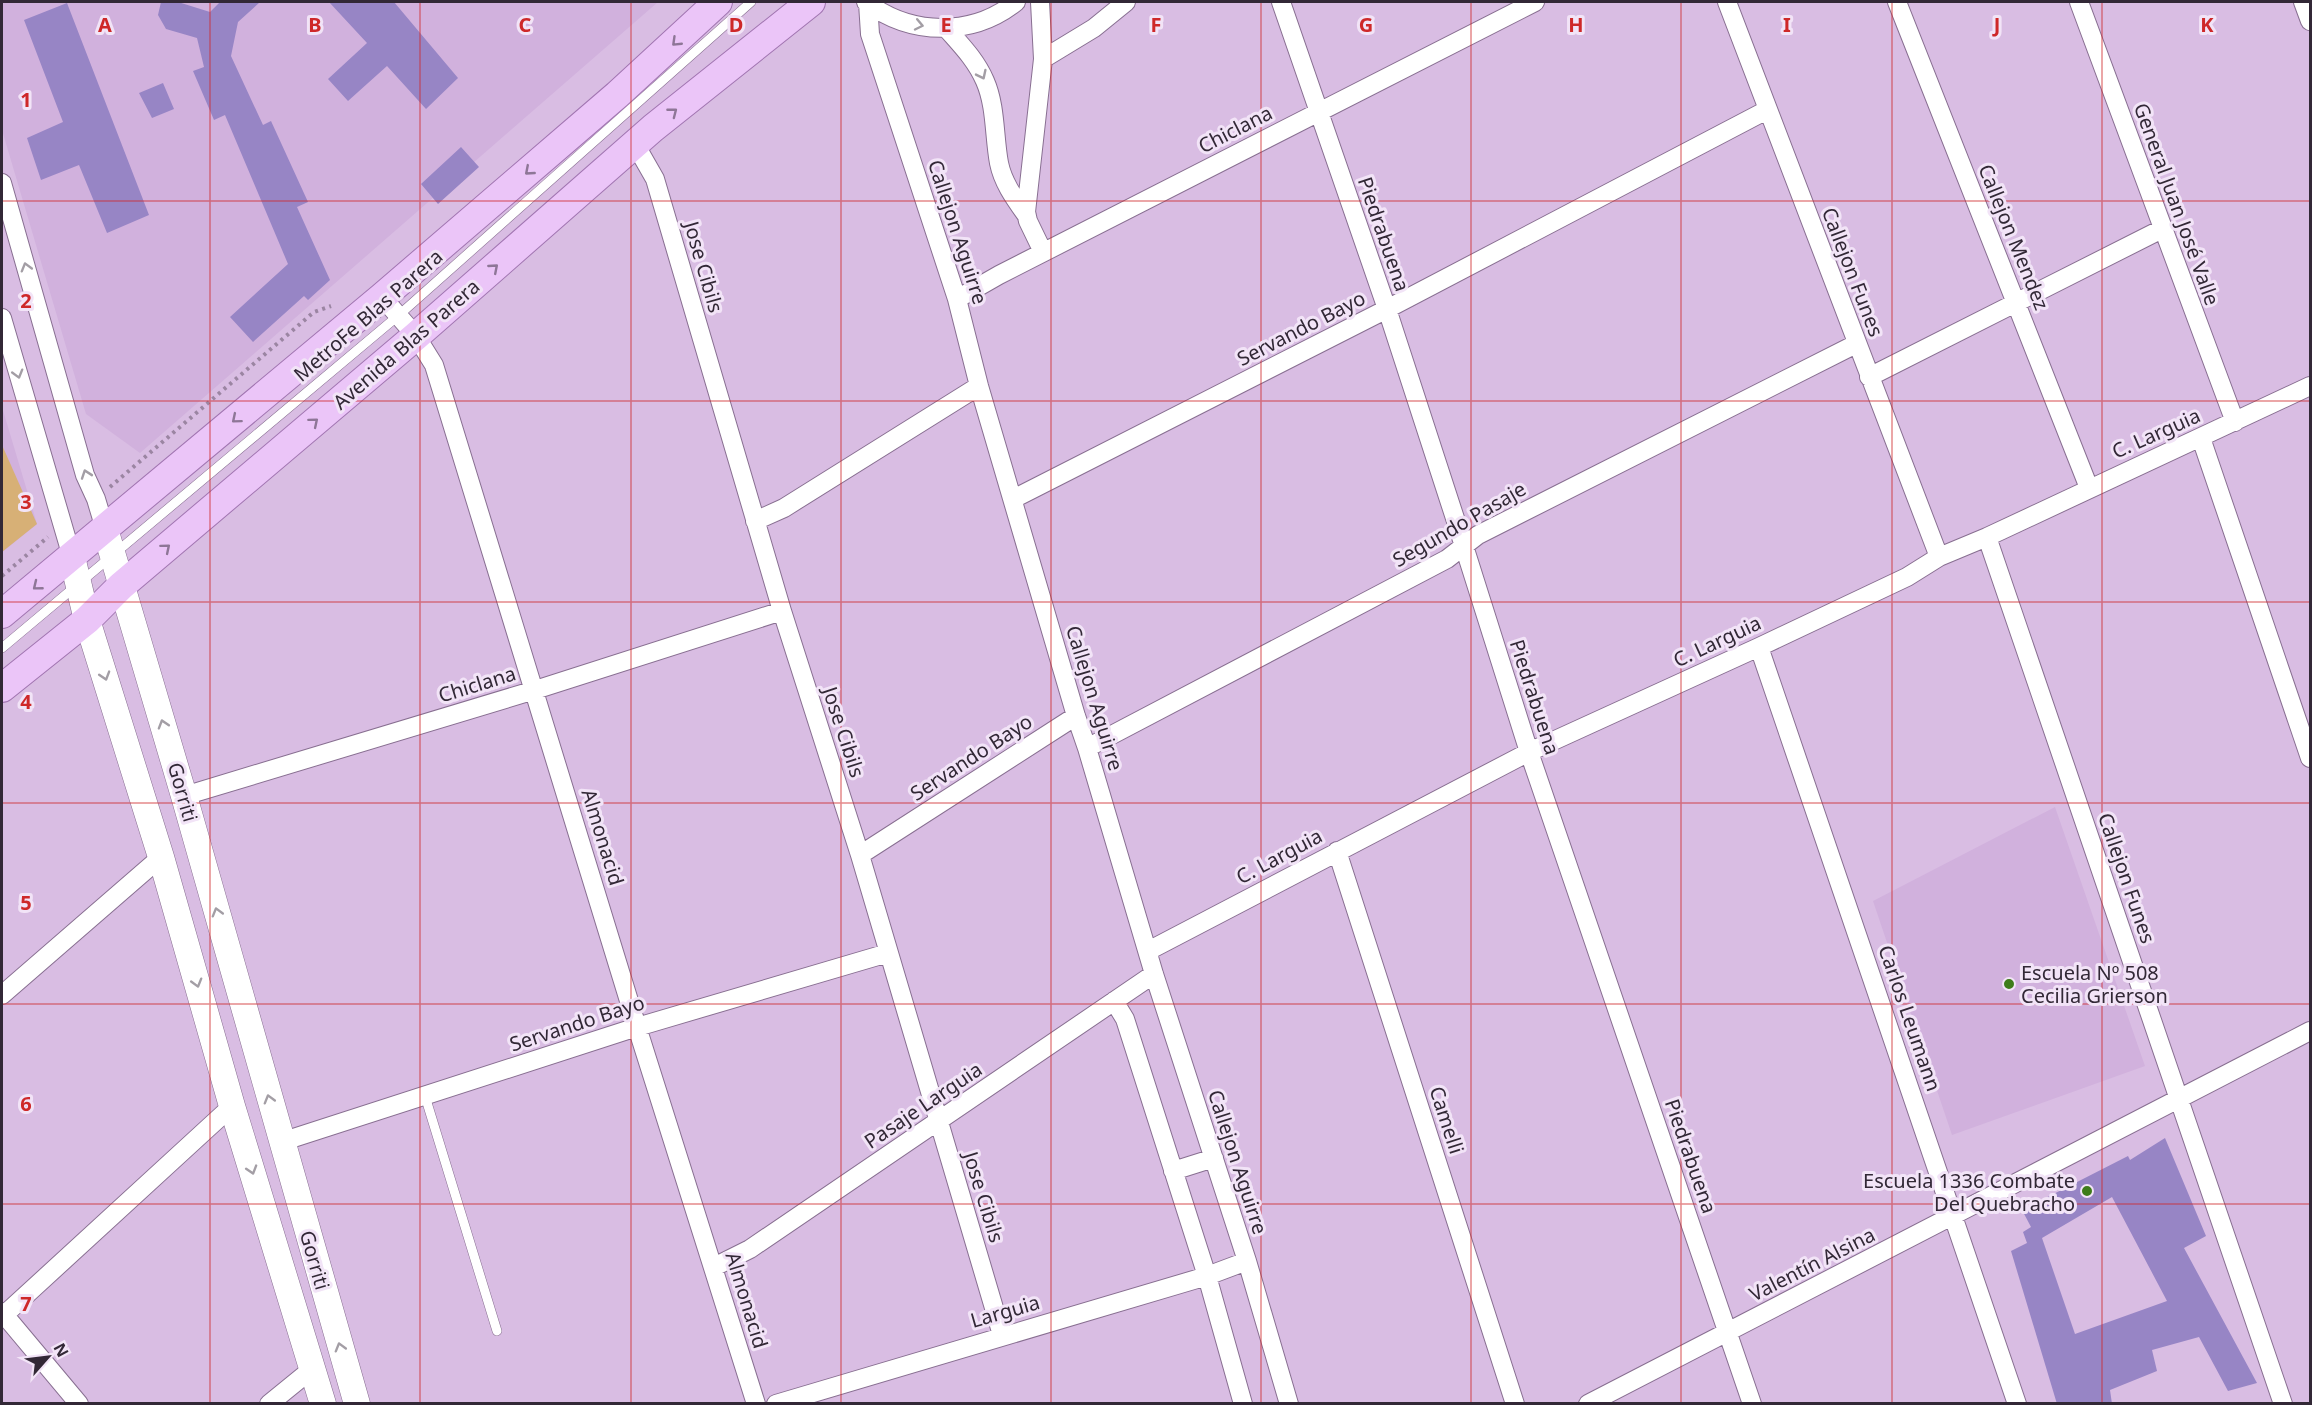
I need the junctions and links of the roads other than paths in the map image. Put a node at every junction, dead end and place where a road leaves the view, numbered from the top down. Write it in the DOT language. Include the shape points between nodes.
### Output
graph roads {
  1 [pos="718,2"];
  2 [pos="751,2"];
  3 [pos="812,2"];
  4 [pos="867,2"];
  5 [pos="1016,2"];
  6 [pos="1040,2"];
  7 [pos="1126,2"];
  8 [pos="1281,2"];
  9 [pos="1535,2"];
  10 [pos="1727,2"];
  11 [pos="1897,2"];
  12 [pos="2079,2"];
  13 [pos="2303,2"];
  14 [pos="2310,21"];
  15 [pos="947,29"];
  16 [pos="1043,59"];
  17 [pos="1767,111"];
  18 [pos="1318,112"];
  19 [pos="636,144"];
  20 [pos="2,183"];
  21 [pos="1027,216"];
  22 [pos="2162,229"];
  23 [pos="1043,252"];
  24 [pos="957,299"];
  25 [pos="2017,304"];
  26 [pos="1387,309"];
  27 [pos="399,316"];
  28 [pos="2,318"];
  29 [pos="1856,344"];
  30 [pos="1869,377"];
  31 [pos="979,386"];
  32 [pos="2310,386"];
  33 [pos="2235,422"];
  34 [pos="2201,438"];
  35 [pos="2089,488"];
  36 [pos="1013,499"];
  37 [pos="755,521"];
  38 [pos="105,530"];
  39 [pos="1987,537"];
  40 [pos="1464,546"];
  41 [pos="72,557"];
  42 [pos="111,557"];
  43 [pos="1939,557"];
  44 [pos="78,585"];
  45 [pos="121,586"];
  46 [pos="782,611"];
  47 [pos="2,614"];
  48 [pos="87,620"];
  49 [pos="1759,647"];
  50 [pos="2,648"];
  51 [pos="2,688"];
  52 [pos="535,690"];
  53 [pos="1076,716"];
  54 [pos="1087,748"];
  55 [pos="1529,752"];
  56 [pos="2310,758"];
  57 [pos="184,796"];
  58 [pos="1337,851"];
  59 [pos="860,855"];
  60 [pos="161,857"];
  61 [pos="1148,951"];
  62 [pos="888,953"];
  63 [pos="1154,974"];
  64 [pos="2,995"];
  65 [pos="1114,1001"];
  66 [pos="637,1027"];
  67 [pos="2310,1031"];
  68 [pos="425,1096"];
  69 [pos="2178,1100"];
  70 [pos="232,1106"];
  71 [pos="938,1122"];
  72 [pos="281,1142"];
  73 [pos="1214,1158"];
  74 [pos="1173,1171"];
  75 [pos="1954,1216"];
  76 [pos="1247,1261"];
  77 [pos="714,1267"];
  78 [pos="1207,1276"];
  79 [pos="2,1315"];
  80 [pos="497,1331"];
  81 [pos="1728,1332"];
  82 [pos="1002,1335"];
  83 [pos="312,1369"];
  84 [pos="79,1404"];
  85 [pos="269,1404"];
  86 [pos="323,1404"];
  87 [pos="357,1404"];
  88 [pos="756,1404"];
  89 [pos="776,1404"];
  90 [pos="1243,1404"];
  91 [pos="1289,1404"];
  92 [pos="1515,1404"];
  93 [pos="1588,1404"];
  94 [pos="1752,1404"];
  95 [pos="2017,1404"];
  96 [pos="2283,1404"];
  1 -- 27 [label="main road, Avenida Blas Parera, one-way" via="617,95"];
  2 -- 27 [label="lane, MetroFe Blas Parera"];
  19 -- 3 [label="main road, Avenida Blas Parera, one-way"];
  4 -- 15 [label="street, Callejon Aguirre, one-way" via="897,20"];
  4 -- 24 [label="street, Callejon Aguirre" via="870,34"];
  5 -- 15 [label="street, Callejon Aguirre" via="985,20"];
  6 -- 16 [label="street"];
  7 -- 16 [label="street" via="1094,28"];
  8 -- 18 [label="street, Piedrabuena"];
  9 -- 18 [label="street, Chiclana"];
  10 -- 17 [label="street, Callejon Funes"];
  11 -- 25 [label="street, Callejon Mendez"];
  12 -- 22 [label="street, General Juan José Valle"];
  13 -- 14 [label="street"];
  15 -- 21 [label="street, one-way" via="975,61 986,82 1000,165 1009,190"];
  16 -- 21 [label="street"];
  17 -- 26 [label="street, Servando Bayo"];
  17 -- 29 [label="street, Callejon Funes"];
  18 -- 23 [label="street, Chiclana"];
  18 -- 26 [label="street, Piedrabuena"];
  27 -- 19 [label="main road, Avenida Blas Parera, one-way"];
  19 -- 37 [label="street, Jose Cibils" via="655,179"];
  38 -- 20 [label="street, Gorriti, one-way"];
  21 -- 23 [label="street"];
  22 -- 25 [label="street"];
  22 -- 33 [label="street, General Juan José Valle"];
  23 -- 24 [label="street, Chiclana"];
  24 -- 31 [label="street, Callejon Aguirre"];
  25 -- 30 [label="street"];
  25 -- 35 [label="street, Callejon Mendez"];
  26 -- 36 [label="street, Servando Bayo"];
  26 -- 40 [label="street, Piedrabuena"];
  27 -- 38 [label="main road, Avenida Blas Parera, one-way"];
  27 -- 42 [label="lane, MetroFe Blas Parera"];
  45 -- 27 [label="main road, Avenida Blas Parera, one-way"];
  27 -- 52 [label="street, Almonacid" via="434,365"];
  28 -- 41 [label="street, Gorriti, one-way"];
  29 -- 30 [label="street, Callejon Funes"];
  29 -- 40 [label="street, Segundo Pasaje" via="1478,535"];
  30 -- 43 [label="street, Callejon Funes"];
  31 -- 36 [label="street, Callejon Aguirre"];
  31 -- 37 [label="street" via="784,508"];
  32 -- 33 [label="street, C. Larguia"];
  33 -- 34 [label="street, C. Larguia"];
  34 -- 35 [label="street, C. Larguia"];
  34 -- 56 [label="street"];
  35 -- 39 [label="street, C. Larguia"];
  36 -- 53 [label="street, Callejon Aguirre"];
  37 -- 46 [label="street, Jose Cibils"];
  38 -- 41 [label="main road, Avenida Blas Parera"];
  38 -- 42 [label="main road, Gorriti"];
  39 -- 43 [label="street, C. Larguia"];
  39 -- 69 [label="street, Callejon Funes"];
  40 -- 54 [label="street, Segundo Pasaje" via="1447,559"];
  40 -- 55 [label="street, Piedrabuena"];
  41 -- 44 [label="main road, Gorriti"];
  41 -- 47 [label="main road, Avenida Blas Parera, one-way"];
  42 -- 44 [label="lane, MetroFe Blas Parera"];
  42 -- 45 [label="main road, Gorriti"];
  43 -- 49 [label="street, C. Larguia" via="1906,577"];
  44 -- 48 [label="main road, Gorriti"];
  44 -- 50 [label="lane, MetroFe Blas Parera"];
  45 -- 48 [label="main road, Avenida Blas Parera"];
  57 -- 45 [label="main road, Gorriti, one-way"];
  46 -- 52 [label="street, Chiclana"];
  46 -- 59 [label="street, Jose Cibils"];
  48 -- 51 [label="main road, Avenida Blas Parera"];
  48 -- 60 [label="main road, Gorriti, one-way"];
  49 -- 55 [label="street, C. Larguia"];
  49 -- 75 [label="street, Carlos Leumann"];
  52 -- 57 [label="street, Chiclana"];
  52 -- 66 [label="street, Almonacid"];
  53 -- 54 [label="street, Callejon Aguirre"];
  53 -- 59 [label="street, Servando Bayo"];
  54 -- 61 [label="street, Callejon Aguirre"];
  55 -- 58 [label="street, C. Larguia"];
  55 -- 81 [label="street, Piedrabuena"];
  72 -- 57 [label="main road, Gorriti, one-way"];
  58 -- 61 [label="street, C. Larguia"];
  58 -- 92 [label="street, Camelli"];
  59 -- 62 [label="street, Jose Cibils"];
  60 -- 64 [label="street"];
  60 -- 70 [label="main road, Gorriti, one-way"];
  61 -- 63 [label="street, Callejon Aguirre"];
  62 -- 66 [label="street, Servando Bayo"];
  62 -- 71 [label="street, Jose Cibils"];
  63 -- 65 [label="street, Pasaje Larguia"];
  63 -- 73 [label="street, Callejon Aguirre"];
  65 -- 71 [label="street, Pasaje Larguia"];
  65 -- 74 [label="street" via="1125,1020"];
  66 -- 68 [label="street, Servando Bayo"];
  66 -- 77 [label="street, Almonacid"];
  67 -- 69 [label="street, Valentín Alsina"];
  68 -- 72 [label="street, Servando Bayo"];
  68 -- 80 [label="lane"];
  69 -- 75 [label="street, Valentín Alsina"];
  69 -- 96 [label="street, Callejon Funes"];
  70 -- 79 [label="street"];
  70 -- 83 [label="main road, Gorriti, one-way"];
  71 -- 77 [label="street, Pasaje Larguia" via="750,1249"];
  71 -- 82 [label="street, Jose Cibils"];
  87 -- 72 [label="main road, Gorriti, one-way"];
  73 -- 74 [label="street"];
  73 -- 76 [label="street, Callejon Aguirre"];
  74 -- 78 [label="street"];
  75 -- 81 [label="street, Valentín Alsina"];
  75 -- 95 [label="street, Carlos Leumann"];
  76 -- 78 [label="street, Larguia"];
  76 -- 91 [label="street, Callejon Aguirre"];
  77 -- 88 [label="street, Almonacid"];
  78 -- 82 [label="street, Larguia"];
  78 -- 90 [label="street"];
  79 -- 84 [label="street"];
  81 -- 93 [label="street, Valentín Alsina"];
  81 -- 94 [label="street, Piedrabuena"];
  82 -- 89 [label="street, Larguia"];
  83 -- 85 [label="street"];
  83 -- 86 [label="main road, Gorriti"];
}
